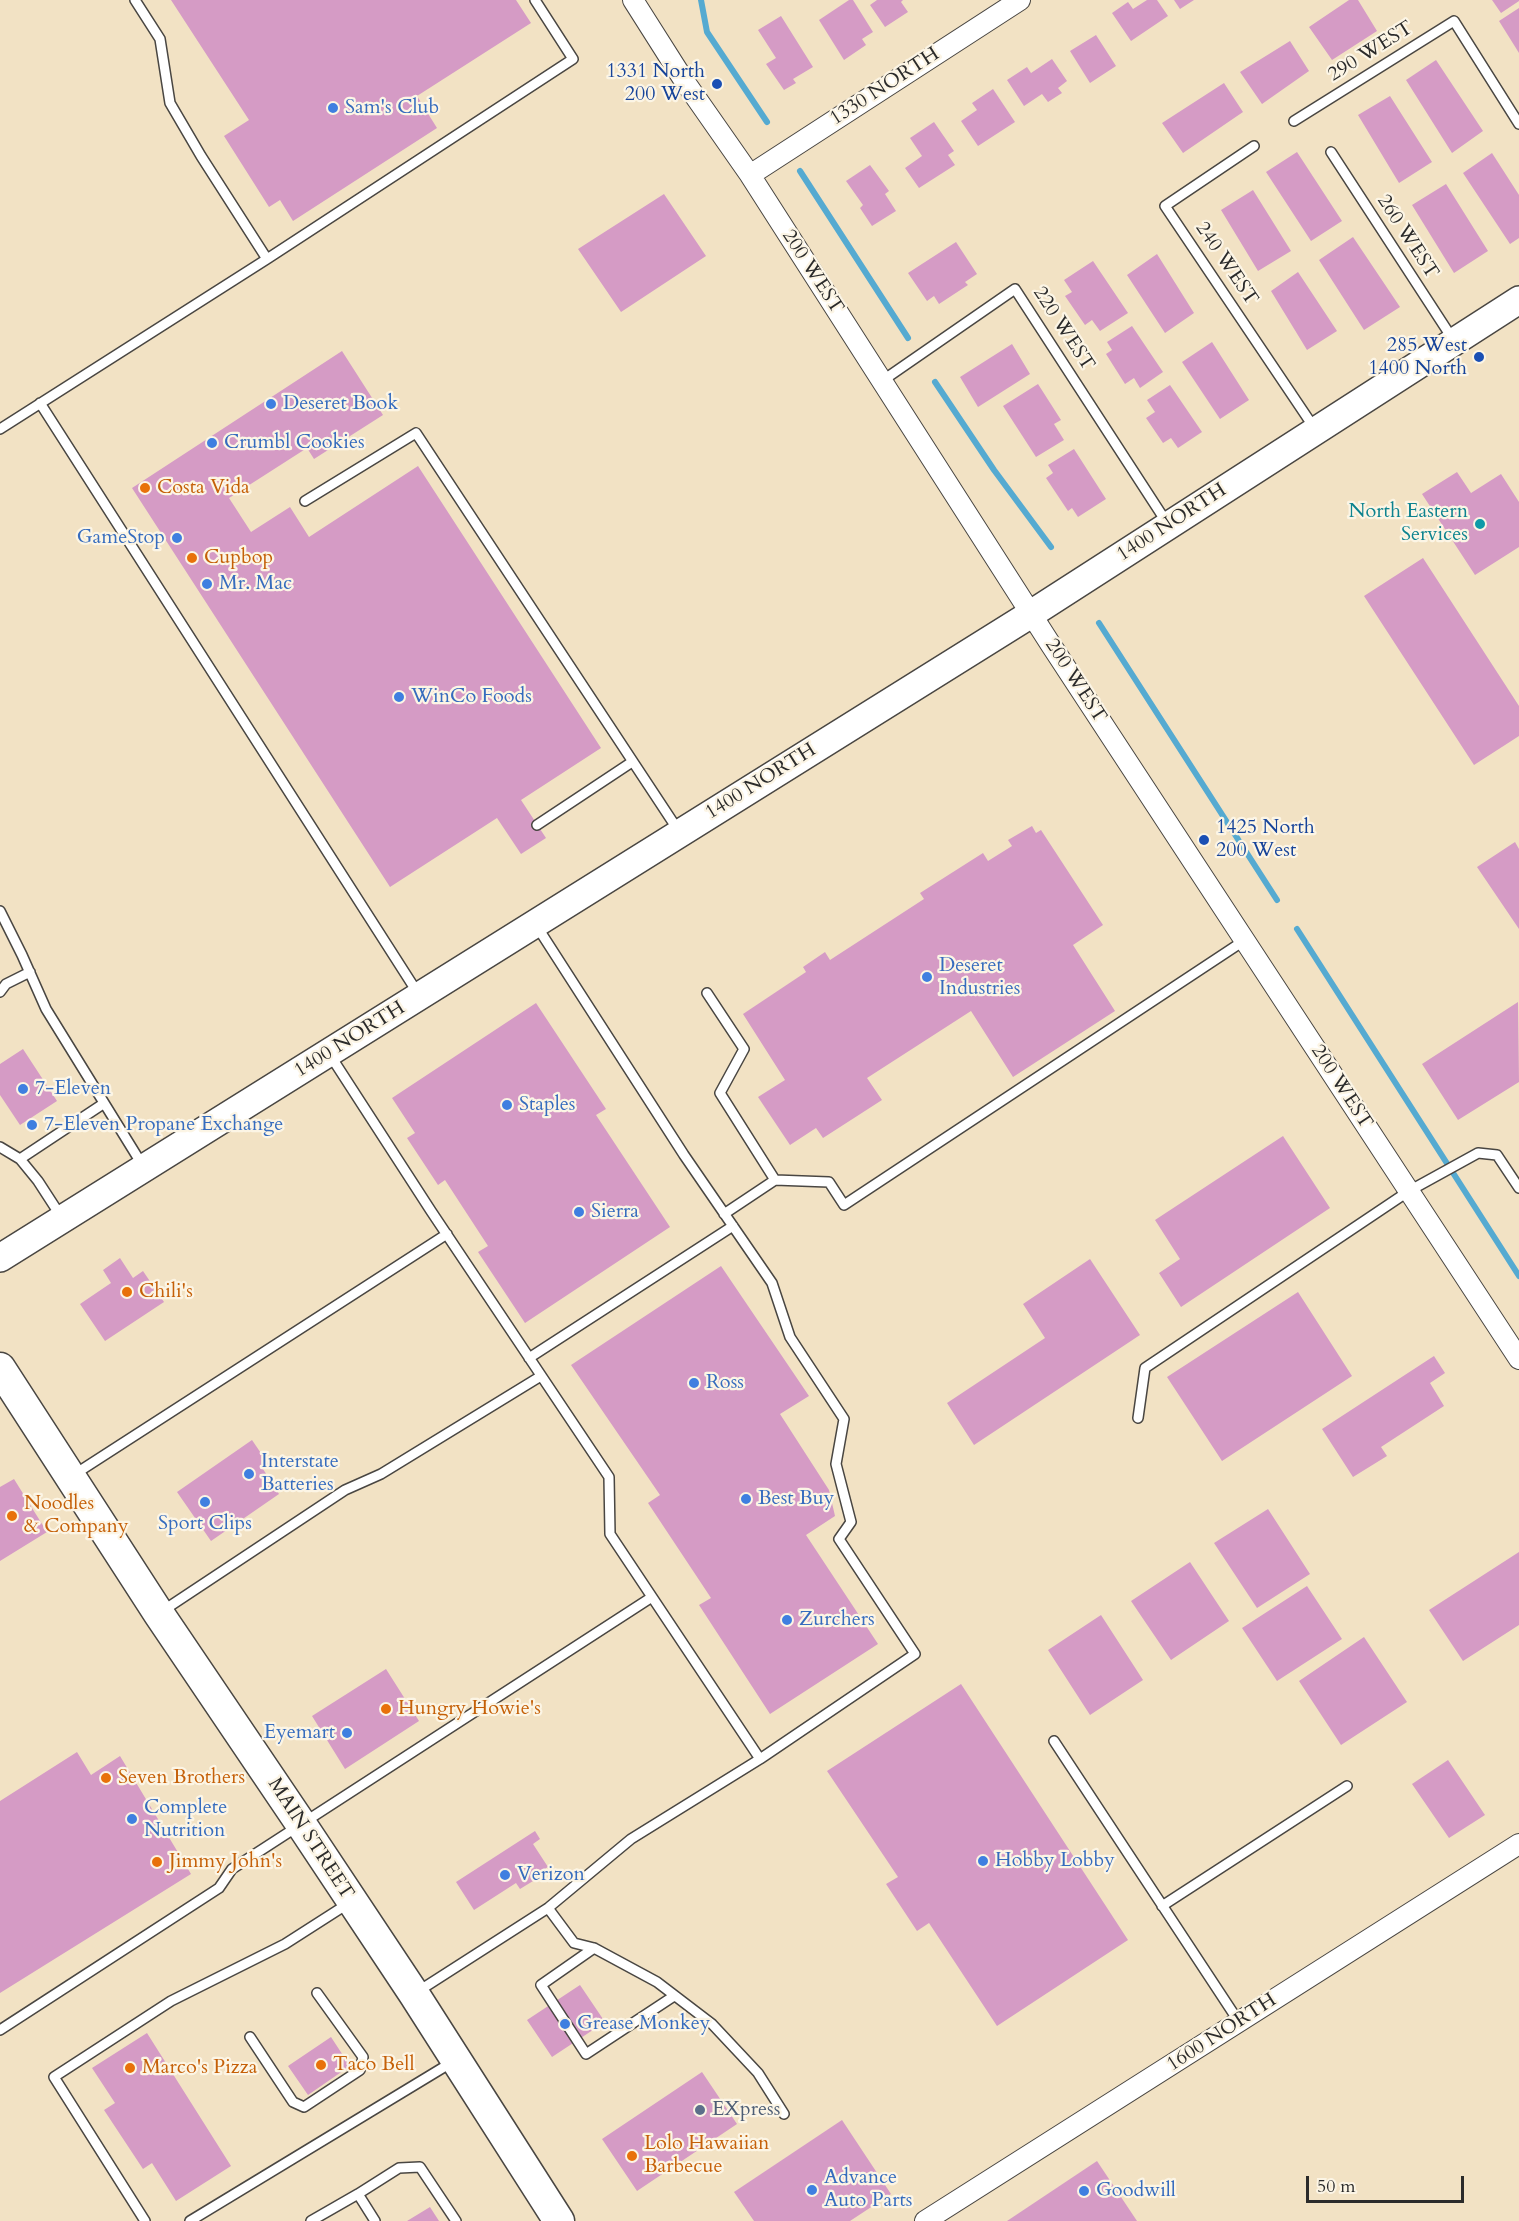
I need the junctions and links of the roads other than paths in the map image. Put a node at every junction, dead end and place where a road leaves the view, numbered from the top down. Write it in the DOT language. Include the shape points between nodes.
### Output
graph roads {
  1 [pos="135,0"];
  2 [pos="535,0"];
  3 [pos="633,0"];
  4 [pos="1020,0"];
  5 [pos="1294,121"];
  6 [pos="1519,124"];
  7 [pos="1254,146"];
  8 [pos="1331,152"];
  9 [pos="750,175"];
  10 [pos="267,259"];
  11 [pos="1519,300"];
  12 [pos="1454,341"];
  13 [pos="882,381"];
  14 [pos="40,403"];
  15 [pos="0,429"];
  16 [pos="1316,431"];
  17 [pos="305,501"];
  18 [pos="1169,525"];
  19 [pos="1031,614"];
  20 [pos="633,762"];
  21 [pos="537,825"];
  22 [pos="680,833"];
  23 [pos="0,911"];
  24 [pos="535,924"];
  25 [pos="1245,940"];
  26 [pos="30,972"];
  27 [pos="0,992"];
  28 [pos="707,993"];
  29 [pos="420,996"];
  30 [pos="328,1053"];
  31 [pos="103,1104"];
  32 [pos="0,1147"];
  33 [pos="20,1159"];
  34 [pos="144,1168"];
  35 [pos="775,1180"];
  36 [pos="1519,1188"];
  37 [pos="1409,1191"];
  38 [pos="724,1214"];
  39 [pos="62,1220"];
  40 [pos="733,1226"];
  41 [pos="447,1234"];
  42 [pos="0,1258"];
  43 [pos="529,1358"];
  44 [pos="1519,1359"];
  45 [pos="0,1368"];
  46 [pos="541,1376"];
  47 [pos="1138,1418"];
  48 [pos="70,1477"];
  49 [pos="652,1597"];
  50 [pos="159,1614"];
  51 [pos="1054,1741"];
  52 [pos="760,1759"];
  53 [pos="1347,1786"];
  54 [pos="301,1824"];
  55 [pos="1519,1844"];
  56 [pos="351,1902"];
  57 [pos="1162,1906"];
  58 [pos="548,1908"];
  59 [pos="594,1948"];
  60 [pos="317,1992"];
  61 [pos="414,1994"];
  62 [pos="674,1996"];
  63 [pos="1239,2022"];
  64 [pos="0,2030"];
  65 [pos="250,2037"];
  66 [pos="456,2060"];
  67 [pos="784,2114"];
  68 [pos="358,2194"];
  69 [pos="145,2221"];
  70 [pos="190,2221"];
  71 [pos="311,2221"];
  72 [pos="375,2221"];
  73 [pos="456,2221"];
  74 [pos="559,2221"];
  75 [pos="925,2221"];
  1 -- 10 [label="lane" via="160,39 170,103"];
  2 -- 10 [label="lane" via="573,59"];
  3 -- 9 [label="street, 200 WEST"];
  4 -- 9 [label="street, 1330 NORTH"];
  5 -- 6 [label="lane, 290 WEST" via="1454,21"];
  7 -- 16 [label="lane, 240 WEST" via="1165,206"];
  8 -- 12 [label="lane, 260 WEST"];
  9 -- 13 [label="street, 200 WEST"];
  10 -- 14 [label="lane"];
  11 -- 12 [label="main road, 1400 NORTH"];
  12 -- 16 [label="main road, 1400 NORTH"];
  13 -- 18 [label="lane, 220 WEST" via="1015,289"];
  13 -- 19 [label="street, 200 WEST"];
  14 -- 15 [label="lane"];
  14 -- 29 [label="lane"];
  16 -- 18 [label="main road, 1400 NORTH"];
  17 -- 20 [label="lane" via="416,433"];
  18 -- 19 [label="main road, 1400 NORTH"];
  19 -- 22 [label="main road, 1400 NORTH"];
  19 -- 25 [label="street, 200 WEST"];
  20 -- 21 [label="lane"];
  20 -- 22 [label="lane"];
  22 -- 24 [label="main road, 1400 NORTH"];
  23 -- 26 [label="lane"];
  24 -- 29 [label="main road, 1400 NORTH"];
  24 -- 38 [label="lane"];
  25 -- 35 [label="lane" via="844,1205 830,1182"];
  25 -- 37 [label="street, 200 WEST"];
  26 -- 27 [label="lane" via="6,984"];
  26 -- 31 [label="lane" via="46,1009"];
  28 -- 35 [label="lane" via="744,1049 720,1093"];
  29 -- 30 [label="main road, 1400 NORTH"];
  30 -- 34 [label="main road, 1400 NORTH"];
  30 -- 41 [label="lane"];
  31 -- 33 [label="lane"];
  31 -- 34 [label="lane"];
  32 -- 33 [label="lane"];
  33 -- 39 [label="lane"];
  34 -- 39 [label="main road, 1400 NORTH"];
  35 -- 38 [label="lane"];
  36 -- 37 [label="lane" via="1497,1155 1478,1153"];
  37 -- 44 [label="street, 200 WEST"];
  37 -- 47 [label="lane" via="1145,1368"];
  38 -- 40 [label="lane"];
  39 -- 42 [label="main road, 1400 NORTH"];
  40 -- 43 [label="lane"];
  40 -- 52 [label="lane" via="772,1283 790,1337 844,1419 836,1464 851,1522 839,1539 915,1654"];
  41 -- 43 [label="lane"];
  41 -- 48 [label="lane"];
  43 -- 46 [label="lane"];
  45 -- 48 [label="main road, MAIN STREET"];
  46 -- 49 [label="lane" via="609,1477 610,1534"];
  46 -- 50 [label="lane" via="381,1474 345,1490"];
  48 -- 50 [label="main road, MAIN STREET"];
  49 -- 52 [label="lane"];
  49 -- 54 [label="lane"];
  50 -- 54 [label="main road, MAIN STREET"];
  51 -- 57 [label="lane"];
  52 -- 58 [label="lane" via="631,1839"];
  53 -- 57 [label="lane"];
  54 -- 56 [label="main road, MAIN STREET"];
  54 -- 64 [label="lane" via="232,1869 219,1888"];
  55 -- 63 [label="street, 1600 NORTH"];
  56 -- 61 [label="main road, MAIN STREET"];
  56 -- 69 [label="lane" via="285,1944 171,2001 54,2077"];
  57 -- 63 [label="lane"];
  58 -- 59 [label="lane" via="574,1943"];
  58 -- 61 [label="lane"];
  59 -- 62 [label="lane" via="657,1982"];
  59 -- 62 [label="lane" via="541,1985 586,2054"];
  60 -- 65 [label="lane" via="363,2057 360,2070 304,2107 293,2102"];
  61 -- 66 [label="main road, MAIN STREET"];
  62 -- 67 [label="lane" via="712,2024 758,2073"];
  63 -- 75 [label="street, 1600 NORTH"];
  66 -- 70 [label="lane"];
  66 -- 74 [label="main road, MAIN STREET"];
  68 -- 71 [label="lane"];
  68 -- 72 [label="lane"];
  68 -- 73 [label="lane" via="399,2168 420,2168"];
}
